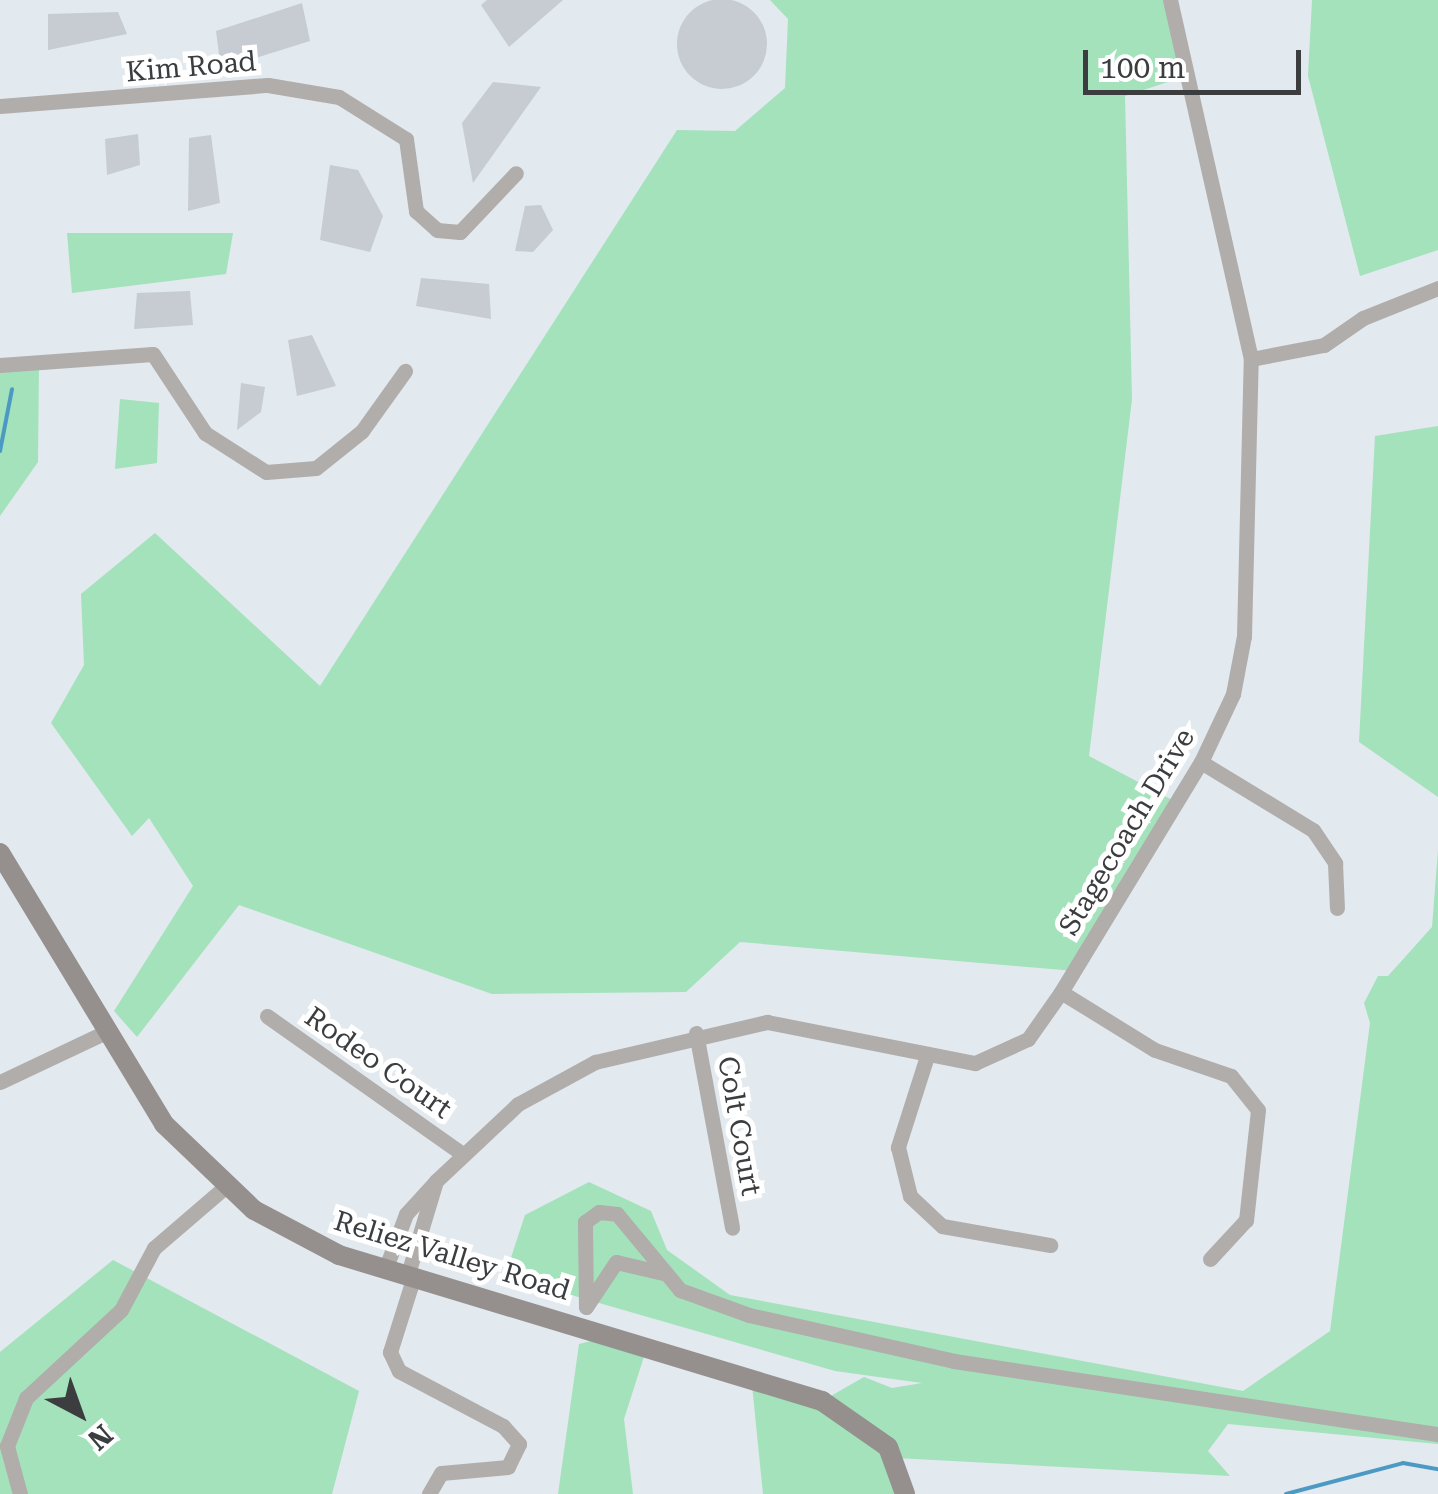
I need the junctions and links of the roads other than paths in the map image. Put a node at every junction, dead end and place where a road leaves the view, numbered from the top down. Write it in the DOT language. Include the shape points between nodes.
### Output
graph roads {
  1 [pos="1170,0"];
  2 [pos="0,106"];
  3 [pos="516,173"];
  4 [pos="1438,288"];
  5 [pos="1251,359"];
  6 [pos="0,364"];
  7 [pos="404,371"];
  8 [pos="1201,762"];
  9 [pos="0,853"];
  10 [pos="1338,908"];
  11 [pos="1061,992"];
  12 [pos="267,1016"];
  13 [pos="108,1031"];
  14 [pos="696,1033"];
  15 [pos="927,1056"];
  16 [pos="0,1082"];
  17 [pos="460,1152"];
  18 [pos="436,1182"];
  19 [pos="225,1187"];
  20 [pos="406,1214"];
  21 [pos="424,1223"];
  22 [pos="732,1228"];
  23 [pos="1050,1245"];
  24 [pos="590,1259"];
  25 [pos="1210,1260"];
  26 [pos="610,1266"];
  27 [pos="385,1270"];
  28 [pos="663,1273"];
  29 [pos="411,1275"];
  30 [pos="584,1316"];
  31 [pos="1438,1434"];
  32 [pos="20,1494"];
  33 [pos="429,1494"];
  34 [pos="905,1494"];
  1 -- 5 [label="street, Stagecoach Drive"];
  2 -- 3 [label="street, Kim Road" via="268,85 339,97 406,140 416,211 438,230 460,232"];
  4 -- 5 [label="street" via="1363,318 1324,345"];
  5 -- 8 [label="street, Stagecoach Drive" via="1244,636 1233,694"];
  6 -- 7 [label="street" via="152,354 205,433 266,472 316,468 362,431"];
  8 -- 10 [label="street" via="1313,830 1335,863"];
  8 -- 11 [label="street, Stagecoach Drive"];
  9 -- 13 [label="main road, Reliez Valley Road"];
  11 -- 15 [label="street, Stagecoach Drive" via="1011,1050 975,1062"];
  11 -- 25 [label="street" via="1154,1050 1231,1076 1258,1110 1246,1220"];
  12 -- 17 [label="street, Rodeo Court"];
  13 -- 16 [label="street"];
  13 -- 19 [label="main road, Reliez Valley Road" via="164,1124"];
  14 -- 15 [label="street, Stagecoach Drive" via="767,1022"];
  14 -- 17 [label="street, Stagecoach Drive" via="595,1062 518,1104"];
  14 -- 22 [label="street, Colt Court"];
  15 -- 23 [label="street" via="898,1147 910,1196 942,1226"];
  17 -- 18 [label="street, Stagecoach Drive"];
  18 -- 20 [label="street, Stagecoach Drive"];
  18 -- 21 [label="street, Stagecoach Drive"];
  19 -- 27 [label="main road, Reliez Valley Road" via="284,1230"];
  19 -- 32 [label="street" via="154,1248 103,1329 40,1377 12,1424 9,1465"];
  20 -- 21 [label="street"];
  20 -- 27 [label="street, Stagecoach Drive"];
  21 -- 29 [label="street, Stagecoach Drive"];
  24 -- 26 [label="street"];
  24 -- 28 [label="street" via="585,1222 610,1210"];
  24 -- 30 [label="street"];
  26 -- 28 [label="street" via="636,1262"];
  26 -- 30 [label="street"];
  27 -- 29 [label="main road, Reliez Valley Road"];
  28 -- 31 [label="street" via="693,1298 730,1310 954,1361"];
  29 -- 30 [label="main road, Reliez Valley Road"];
  29 -- 33 [label="street, Stagecoach Drive" via="390,1352 399,1372 504,1426 518,1444 508,1467 441,1473"];
  30 -- 34 [label="main road, Reliez Valley Road" via="822,1401 888,1447"];
}
